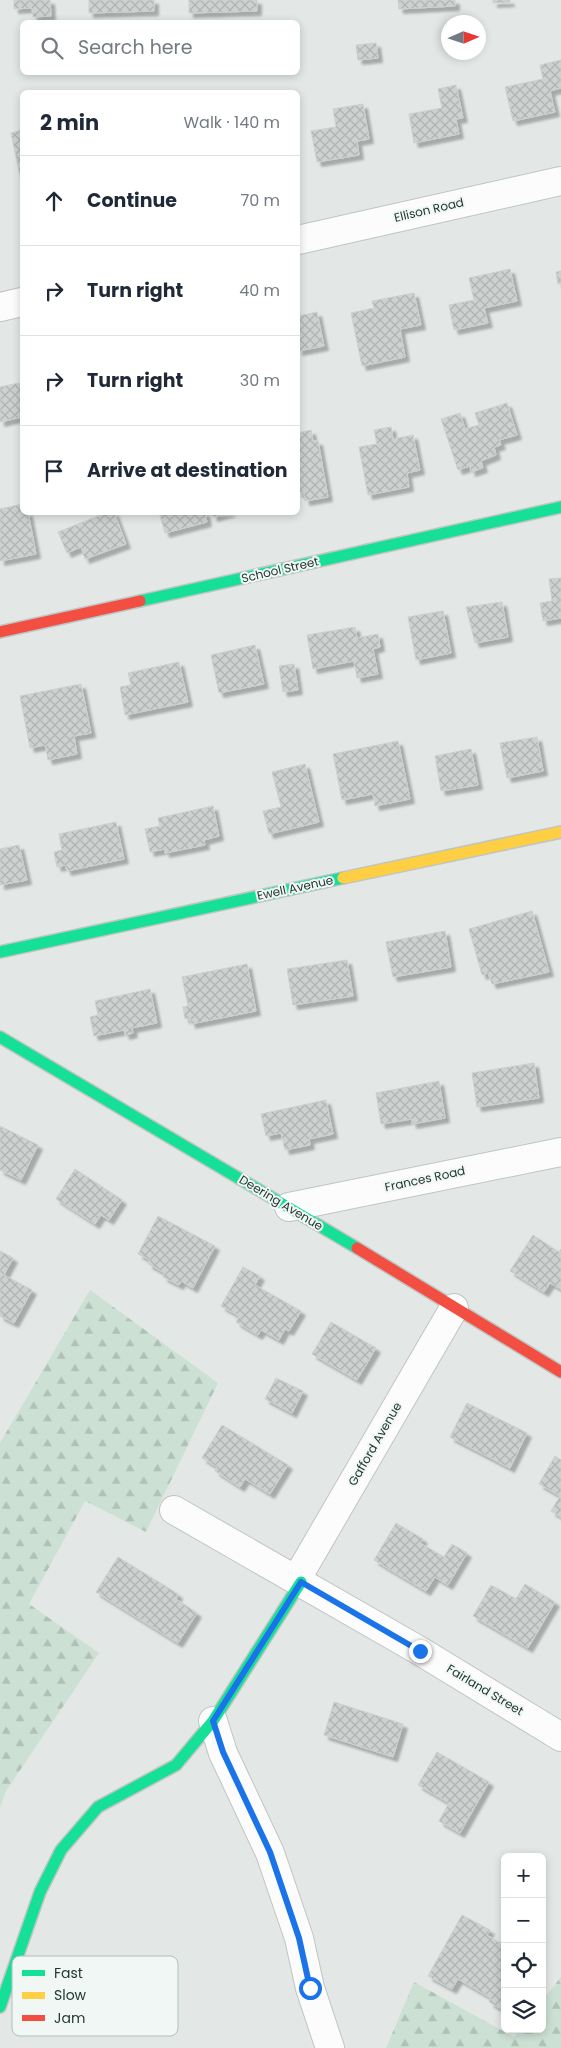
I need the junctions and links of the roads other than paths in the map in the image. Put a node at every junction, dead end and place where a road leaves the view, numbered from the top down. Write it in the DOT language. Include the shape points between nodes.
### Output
graph roads {
  1 [pos="561,181"];
  2 [pos="300,240"];
  3 [pos="20,302"];
  4 [pos="0,307"];
  5 [pos="561,507"];
  6 [pos="0,632"];
  7 [pos="561,832"];
  8 [pos="0,952"];
  9 [pos="0,1037"];
  10 [pos="561,1152"];
  11 [pos="289,1207"];
  12 [pos="454,1308"];
  13 [pos="561,1372"];
  14 [pos="174,1510"];
  15 [pos="299,1581"];
  16 [pos="213,1721"];
  17 [pos="561,1737"];
  18 [pos="18,1956"];
  19 [pos="12,1972"];
  20 [pos="0,2007"];
  21 [pos="330,2048"];
  1 -- 2 [label="street, Ellison Road"];
  3 -- 4 [label="street"];
  5 -- 6 [label="street, School Street"];
  7 -- 8 [label="street, Ewell Avenue"];
  9 -- 11 [label="street, Deering Avenue"];
  10 -- 11 [label="street, Frances Road"];
  11 -- 12 [label="street, Deering Avenue"];
  12 -- 13 [label="street, Deering Avenue"];
  12 -- 15 [label="street, Gafford Avenue"];
  14 -- 15 [label="street, Fairland Street"];
  15 -- 16 [label="street"];
  15 -- 17 [label="street, Fairland Street"];
  16 -- 18 [label="street" via="176,1765 98,1807 62,1850 40,1892"];
  16 -- 21 [label="street" via="223,1752 270,1852 299,1938 310,1988"];
  19 -- 20 [label="street"];
}
